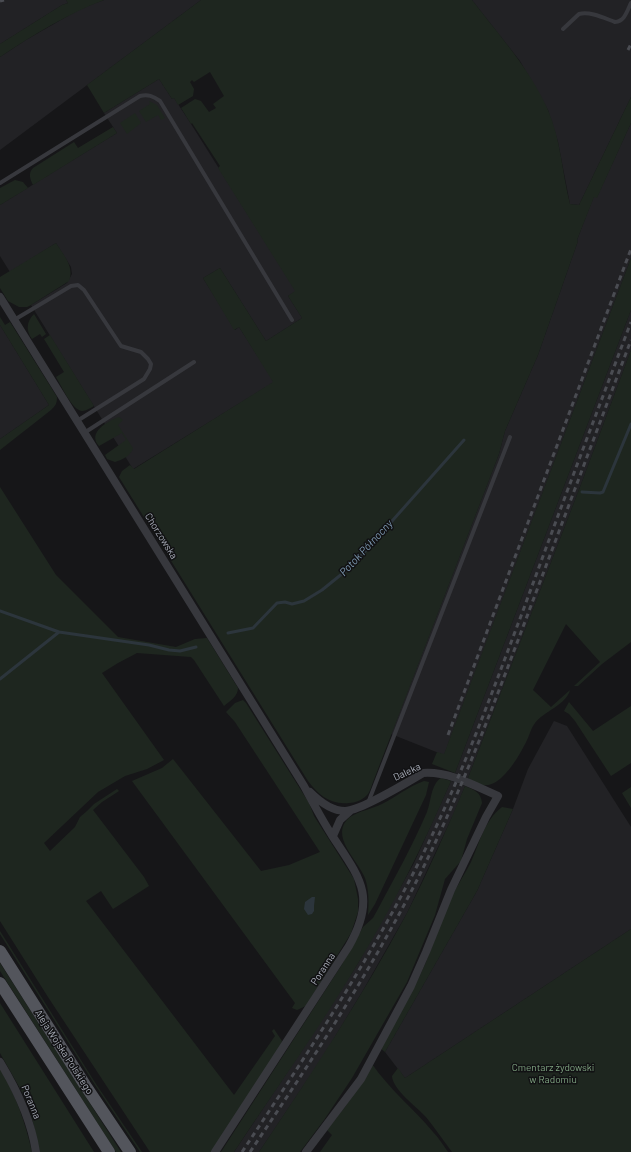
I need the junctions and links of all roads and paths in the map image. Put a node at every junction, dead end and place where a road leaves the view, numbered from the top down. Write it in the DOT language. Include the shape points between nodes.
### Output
graph roads {
  1 [pos="631,3"];
  2 [pos="564,29"];
  3 [pos="0,183"];
  4 [pos="0,297"];
  5 [pos="14,320"];
  6 [pos="292,320"];
  7 [pos="194,362"];
  8 [pos="77,421"];
  9 [pos="84,433"];
  10 [pos="510,437"];
  11 [pos="304,786"];
  12 [pos="368,803"];
  13 [pos="350,811"];
  14 [pos="333,836"];
  15 [pos="0,951"];
  16 [pos="0,982"];
  17 [pos="0,1062"];
  18 [pos="36,1152"];
  19 [pos="109,1152"];
  20 [pos="130,1152"];
  21 [pos="215,1152"];
  22 [pos="306,1152"];
  1 -- 2 [label="lane" via="619,21 582,13"];
  3 -- 6 [label="lane" via="140,96 150,95 160,101"];
  4 -- 5 [label="street, Chorzowska"];
  5 -- 8 [label="street, Chorzowska"];
  5 -- 8 [label="lane" via="71,286 78,285 84,290 121,346 141,352 148,359 150,369 144,379"];
  7 -- 9 [label="lane"];
  8 -- 9 [label="street, Chorzowska"];
  9 -- 11 [label="street, Chorzowska"];
  10 -- 12 [label="lane"];
  11 -- 13 [label="street" via="319,801 330,807"];
  11 -- 14 [label="street, Poranna"];
  12 -- 13 [label="street, Daleka"];
  12 -- 22 [label="street, Daleka" via="423,773 439,773 498,796 451,890 410,986 361,1079"];
  13 -- 14 [label="street, Daleka" via="340,820"];
  14 -- 21 [label="street, Poranna" via="358,876 363,904 361,920 349,946"];
  15 -- 20 [label="main road, Aleja Wojska Polskiego"];
  16 -- 19 [label="main road, Aleja Wojska Polskiego"];
  17 -- 18 [label="street, Poranna" via="25,1111"];
}
